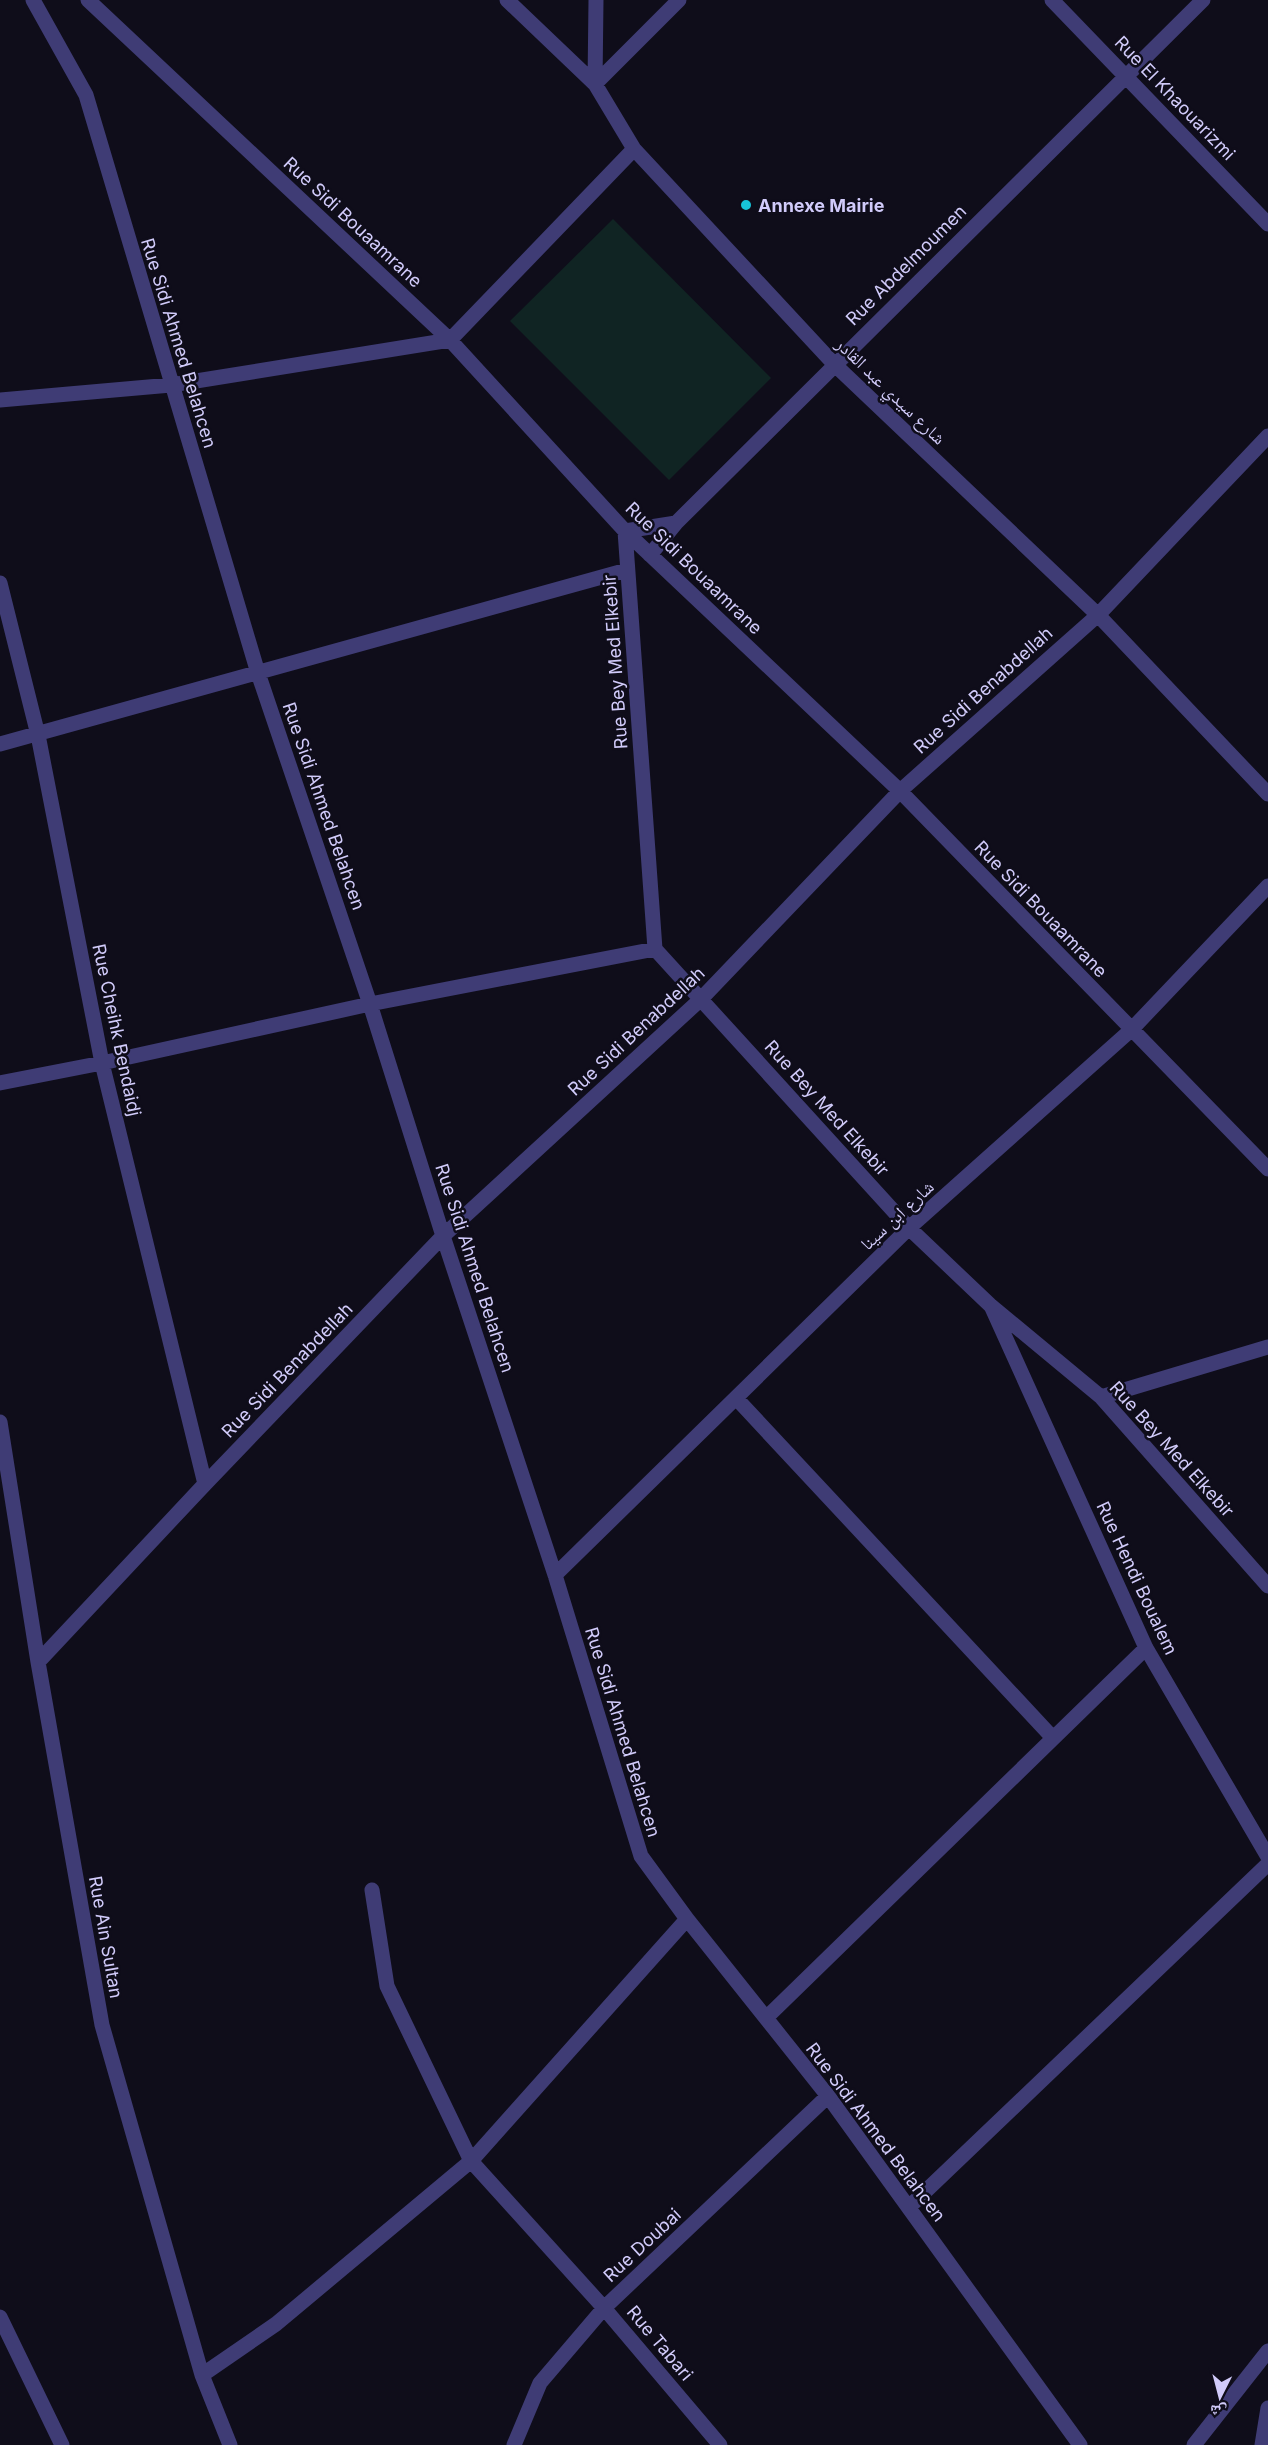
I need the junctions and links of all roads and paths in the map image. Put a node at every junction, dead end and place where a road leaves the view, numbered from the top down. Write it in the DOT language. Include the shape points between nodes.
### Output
graph roads {
  1 [pos="33,0"];
  2 [pos="88,0"];
  3 [pos="507,0"];
  4 [pos="596,0"];
  5 [pos="679,0"];
  6 [pos="1052,0"];
  7 [pos="1203,0"];
  8 [pos="1126,74"];
  9 [pos="596,84"];
  10 [pos="634,149"];
  11 [pos="1268,224"];
  12 [pos="450,340"];
  13 [pos="834,364"];
  14 [pos="171,385"];
  15 [pos="0,400"];
  16 [pos="1268,436"];
  17 [pos="676,523"];
  18 [pos="625,531"];
  19 [pos="650,555"];
  20 [pos="627,570"];
  21 [pos="0,583"];
  22 [pos="1098,615"];
  23 [pos="258,673"];
  24 [pos="38,735"];
  25 [pos="0,744"];
  26 [pos="900,791"];
  27 [pos="1268,795"];
  28 [pos="1268,886"];
  29 [pos="655,949"];
  30 [pos="701,999"];
  31 [pos="370,1004"];
  32 [pos="1131,1030"];
  33 [pos="102,1063"];
  34 [pos="0,1083"];
  35 [pos="1268,1169"];
  36 [pos="909,1228"];
  37 [pos="443,1236"];
  38 [pos="990,1305"];
  39 [pos="1268,1347"];
  40 [pos="1101,1397"];
  41 [pos="736,1398"];
  42 [pos="0,1422"];
  43 [pos="205,1484"];
  44 [pos="555,1575"];
  45 [pos="1268,1586"];
  46 [pos="1146,1648"];
  47 [pos="38,1662"];
  48 [pos="1053,1738"];
  49 [pos="1268,1857"];
  50 [pos="1268,1864"];
  51 [pos="372,1890"];
  52 [pos="687,1918"];
  53 [pos="766,2018"];
  54 [pos="828,2096"];
  55 [pos="471,2161"];
  56 [pos="909,2207"];
  57 [pos="604,2308"];
  58 [pos="0,2317"];
  59 [pos="1268,2351"];
  60 [pos="202,2375"];
  61 [pos="1268,2408"];
  62 [pos="62,2445"];
  63 [pos="230,2445"];
  64 [pos="514,2445"];
  65 [pos="720,2445"];
  66 [pos="1080,2445"];
  67 [pos="1194,2445"];
  68 [pos="1262,2445"];
  1 -- 14 [label="street, Rue Sidi Ahmed Belahcen" via="86,94"];
  2 -- 12 [label="street, Rue Sidi Bouaamrane"];
  3 -- 9 [label="street, شارع سيدي عبد القادر"];
  4 -- 9 [label="street"];
  5 -- 9 [label="street"];
  6 -- 8 [label="street, Rue El Khaouarizmi"];
  7 -- 8 [label="street, Rue Abdelmoumen"];
  8 -- 11 [label="street, Rue El Khaouarizmi"];
  8 -- 13 [label="street, Rue Abdelmoumen"];
  9 -- 10 [label="street, شارع سيدي عبد القادر"];
  10 -- 12 [label="street"];
  10 -- 13 [label="street, شارع سيدي عبد القادر"];
  12 -- 14 [label="street"];
  12 -- 18 [label="street, Rue Sidi Bouaamrane"];
  13 -- 17 [label="street, Rue Abdelmoumen"];
  13 -- 22 [label="street, شارع سيدي عبد القادر"];
  14 -- 15 [label="street"];
  14 -- 23 [label="street, Rue Sidi Ahmed Belahcen"];
  16 -- 22 [label="street, Rue Sidi Benabdellah"];
  17 -- 18 [label="street"];
  17 -- 19 [label="street, Rue Abdelmoumen"];
  18 -- 19 [label="street, Rue Sidi Bouaamrane"];
  18 -- 20 [label="street, Rue Bey Med Elkebir"];
  19 -- 26 [label="street, Rue Sidi Bouaamrane"];
  20 -- 23 [label="street"];
  20 -- 29 [label="street, Rue Bey Med Elkebir"];
  21 -- 24 [label="street, Rue Cheihk Bendaidj"];
  22 -- 26 [label="street, Rue Sidi Benabdellah"];
  22 -- 27 [label="street, شارع سيدي عبد القادر"];
  23 -- 24 [label="street"];
  23 -- 31 [label="street, Rue Sidi Ahmed Belahcen"];
  24 -- 25 [label="street"];
  24 -- 33 [label="street, Rue Cheihk Bendaidj"];
  26 -- 30 [label="street, Rue Sidi Benabdellah"];
  26 -- 32 [label="street, Rue Sidi Bouaamrane"];
  28 -- 32 [label="street, شارع ابن سينا"];
  29 -- 30 [label="street, Rue Bey Med Elkebir"];
  29 -- 31 [label="street"];
  30 -- 36 [label="street, Rue Bey Med Elkebir"];
  30 -- 37 [label="street, Rue Sidi Benabdellah"];
  31 -- 33 [label="street"];
  31 -- 37 [label="street, Rue Sidi Ahmed Belahcen"];
  32 -- 35 [label="street, Rue Sidi Bouaamrane"];
  32 -- 36 [label="street, شارع ابن سينا"];
  33 -- 34 [label="street"];
  33 -- 43 [label="street, Rue Cheihk Bendaidj"];
  36 -- 38 [label="street, Rue Bey Med Elkebir"];
  36 -- 41 [label="street, شارع ابن سينا"];
  37 -- 43 [label="street, Rue Sidi Benabdellah"];
  37 -- 44 [label="street, Rue Sidi Ahmed Belahcen"];
  38 -- 40 [label="street, Rue Bey Med Elkebir"];
  38 -- 46 [label="street, Rue Hendi Boualem"];
  39 -- 40 [label="street"];
  40 -- 45 [label="street, Rue Bey Med Elkebir"];
  41 -- 44 [label="street, شارع ابن سينا"];
  41 -- 48 [label="street"];
  42 -- 47 [label="street, Rue Ain Sultan"];
  43 -- 47 [label="street, Rue Sidi Benabdellah"];
  44 -- 52 [label="street, Rue Sidi Ahmed Belahcen" via="641,1856"];
  46 -- 48 [label="street"];
  46 -- 49 [label="street, Rue Hendi Boualem"];
  47 -- 60 [label="street, Rue Ain Sultan" via="102,2025"];
  48 -- 53 [label="street"];
  50 -- 56 [label="street"];
  51 -- 55 [label="street, Rue Tabari" via="387,1986"];
  52 -- 53 [label="street, Rue Sidi Ahmed Belahcen"];
  52 -- 55 [label="street"];
  53 -- 54 [label="street, Rue Sidi Ahmed Belahcen"];
  54 -- 56 [label="street, Rue Sidi Ahmed Belahcen"];
  54 -- 57 [label="street, Rue Doubai"];
  55 -- 57 [label="street, Rue Tabari"];
  55 -- 60 [label="street" via="276,2324"];
  56 -- 66 [label="street, Rue Sidi Ahmed Belahcen"];
  57 -- 64 [label="street, Rue Doubai" via="540,2383"];
  57 -- 65 [label="street, Rue Tabari"];
  58 -- 62 [label="street"];
  59 -- 67 [label="street"];
  60 -- 63 [label="street, Rue Ain Sultan"];
  61 -- 68 [label="street"];
}
